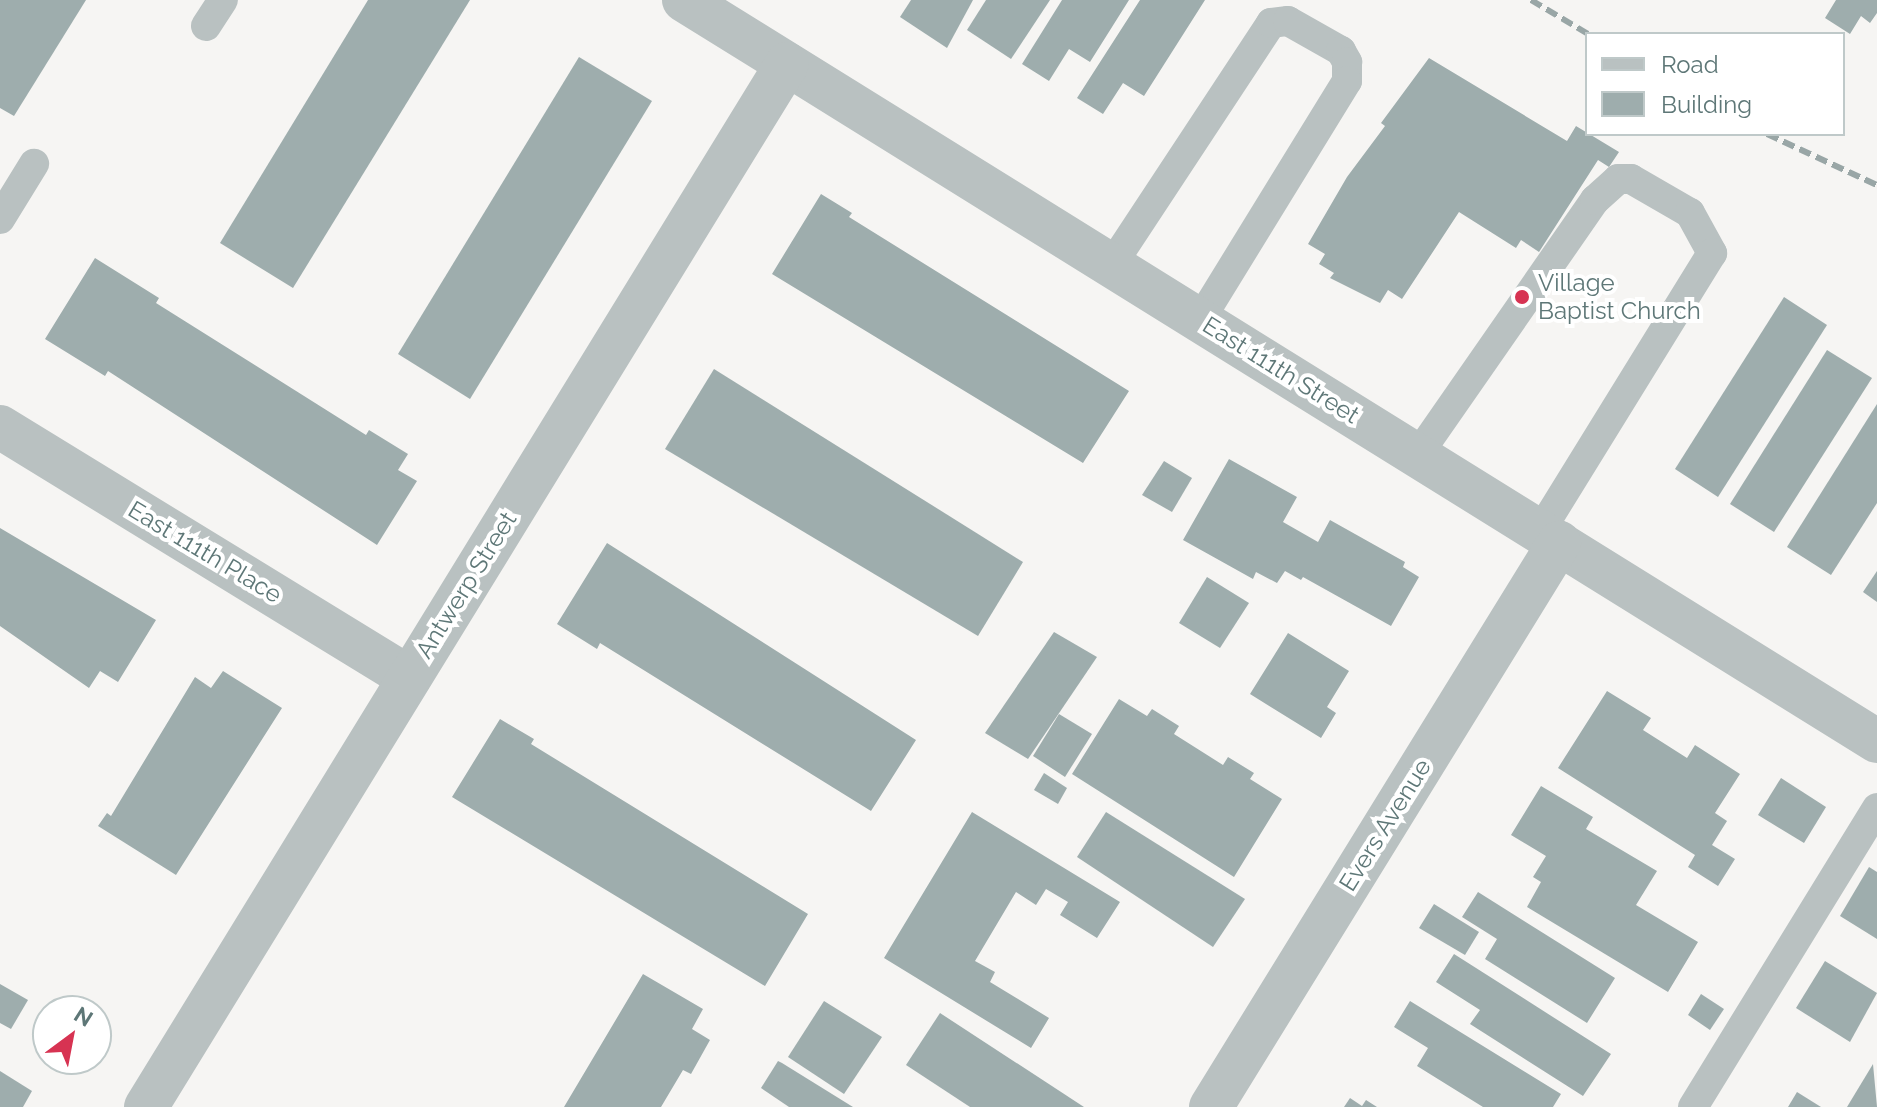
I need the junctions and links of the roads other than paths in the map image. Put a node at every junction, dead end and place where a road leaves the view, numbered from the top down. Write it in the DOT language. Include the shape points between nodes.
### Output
graph roads {
  1 [pos="223,0"];
  2 [pos="684,0"];
  3 [pos="206,26"];
  4 [pos="787,64"];
  5 [pos="34,164"];
  6 [pos="0,219"];
  7 [pos="1111,266"];
  8 [pos="1200,320"];
  9 [pos="0,427"];
  10 [pos="1417,456"];
  11 [pos="1549,538"];
  12 [pos="409,678"];
  13 [pos="1877,741"];
  14 [pos="1877,808"];
  15 [pos="146,1107"];
  16 [pos="1211,1107"];
  17 [pos="1693,1107"];
  1 -- 3 [label="lane"];
  2 -- 4 [label="street, East 111th Street"];
  4 -- 7 [label="street, East 111th Street"];
  4 -- 12 [label="street, Antwerp Street"];
  5 -- 6 [label="lane"];
  7 -- 8 [label="street, East 111th Street"];
  7 -- 8 [label="lane" via="1271,23 1288,21 1341,51 1347,81"];
  8 -- 10 [label="street, East 111th Street"];
  9 -- 12 [label="street, East 111th Place"];
  10 -- 11 [label="street, East 111th Street"];
  10 -- 11 [label="lane" via="1595,200 1618,179 1631,179 1690,213 1712,253"];
  11 -- 13 [label="street, East 111th Street"];
  11 -- 16 [label="street, Evers Avenue"];
  12 -- 15 [label="street, Antwerp Street"];
  14 -- 17 [label="lane"];
}
